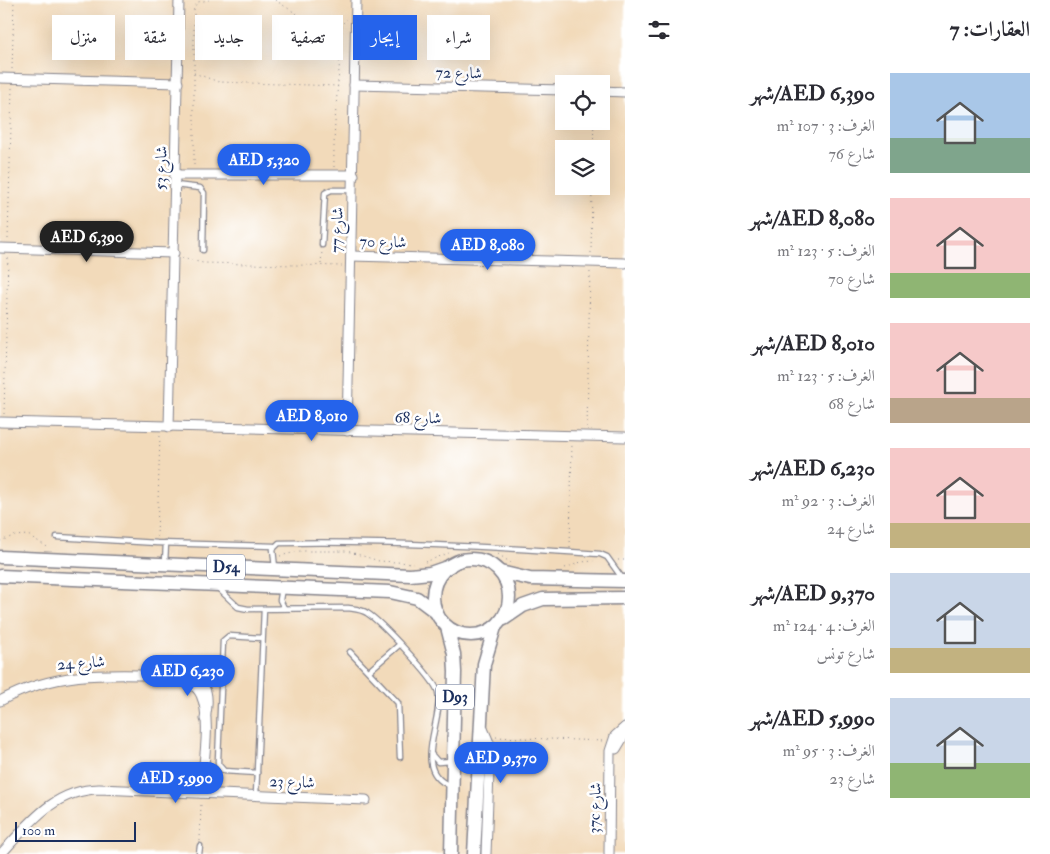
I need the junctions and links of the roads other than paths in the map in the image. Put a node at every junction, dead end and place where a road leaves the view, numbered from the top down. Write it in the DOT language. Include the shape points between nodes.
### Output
graph roads {
  1 [pos="179,0"];
  2 [pos="356,0"];
  3 [pos="0,78"];
  4 [pos="178,83"];
  5 [pos="354,86"];
  6 [pos="555,90"];
  7 [pos="610,91"];
  8 [pos="625,92"];
  9 [pos="354,174"];
  10 [pos="177,175"];
  11 [pos="175,186"];
  12 [pos="353,190"];
  13 [pos="322,245"];
  14 [pos="4,248"];
  15 [pos="203,250"];
  16 [pos="174,254"];
  17 [pos="351,261"];
  18 [pos="625,263"];
  19 [pos="2,422"];
  20 [pos="165,427"];
  21 [pos="347,431"];
  22 [pos="625,437"];
  23 [pos="57,537"];
  24 [pos="166,543"];
  25 [pos="274,546"];
  26 [pos="0,557"];
  27 [pos="449,559"];
  28 [pos="165,564"];
  29 [pos="275,564"];
  30 [pos="500,572"];
  31 [pos="0,576"];
  32 [pos="625,581"];
  33 [pos="214,585"];
  34 [pos="282,588"];
  35 [pos="625,598"];
  36 [pos="284,608"];
  37 [pos="264,609"];
  38 [pos="437,613"];
  39 [pos="498,624"];
  40 [pos="447,627"];
  41 [pos="262,638"];
  42 [pos="399,645"];
  43 [pos="350,652"];
  44 [pos="369,671"];
  45 [pos="0,701"];
  46 [pos="480,723"];
  47 [pos="623,733"];
  48 [pos="430,753"];
  49 [pos="400,757"];
  50 [pos="454,761"];
  51 [pos="612,763"];
  52 [pos="257,773"];
  53 [pos="453,787"];
  54 [pos="201,793"];
  55 [pos="256,795"];
  56 [pos="366,800"];
  57 [pos="200,846"];
  58 [pos="2,851"];
  59 [pos="199,854"];
  60 [pos="451,854"];
  61 [pos="474,854"];
  62 [pos="486,854"];
  63 [pos="609,854"];
  1 -- 4 [label="street, شارع 53"];
  2 -- 5 [label="street, شارع 77"];
  3 -- 4 [label="street"];
  4 -- 10 [label="street, شارع 53"];
  5 -- 6 [label="street, شارع 72"];
  5 -- 9 [label="street, شارع 77"];
  7 -- 8 [label="street"];
  9 -- 10 [label="street"];
  9 -- 12 [label="street, شارع 77"];
  10 -- 11 [label="street, شارع 53"];
  11 -- 15 [label="lane" via="200,188 204,194"];
  11 -- 16 [label="street, شارع 53"];
  12 -- 13 [label="lane" via="325,193"];
  12 -- 17 [label="street, شارع 77"];
  14 -- 16 [label="street"];
  16 -- 20 [label="street, شارع 53"];
  17 -- 18 [label="street, شارع 70"];
  17 -- 21 [label="street, شارع 77"];
  19 -- 20 [label="street, شارع 68"];
  20 -- 21 [label="street, شارع 68"];
  21 -- 22 [label="street, شارع 68"];
  23 -- 24 [label="lane"];
  24 -- 25 [label="lane"];
  24 -- 28 [label="lane"];
  25 -- 29 [label="lane"];
  25 -- 32 [label="lane" via="282,543 442,544 600,554 609,560"];
  26 -- 28 [label="main road, D54"];
  27 -- 29 [label="main road, D54" via="437,571 416,575"];
  27 -- 30 [label="main road" via="482,561"];
  27 -- 38 [label="main road" via="435,587 433,600"];
  28 -- 29 [label="main road, D54"];
  30 -- 32 [label="main road" via="530,579"];
  30 -- 39 [label="main road" via="509,596 508,609"];
  31 -- 33 [label="main road, D54"];
  33 -- 34 [label="main road, D54"];
  33 -- 37 [label="lane" via="238,607"];
  34 -- 36 [label="lane" via="280,600"];
  34 -- 38 [label="main road, D54" via="404,594 417,598"];
  35 -- 39 [label="main road" via="543,599 523,606"];
  36 -- 37 [label="lane"];
  36 -- 42 [label="lane" via="361,610 376,620"];
  37 -- 41 [label="lane"];
  38 -- 40 [label="main road"];
  39 -- 40 [label="main road" via="486,633 470,635"];
  39 -- 46 [label="main road, D93" via="484,664"];
  40 -- 50 [label="main road, D93" via="455,663"];
  41 -- 52 [label="lane"];
  41 -- 52 [label="lane" via="230,636 223,641 218,760 224,771"];
  42 -- 44 [label="lane"];
  42 -- 48 [label="lane" via="434,682 438,694"];
  43 -- 44 [label="lane"];
  44 -- 49 [label="lane" via="398,703"];
  45 -- 54 [label="street, شارع 24" via="39,683 66,677 168,677 186,682 198,691 205,719"];
  46 -- 61 [label="main road, D93"];
  46 -- 62 [label="street" via="490,749"];
  47 -- 51 [label="street, 37c شارع"];
  47 -- 51 [label="street, 37c شارع" via="613,741 610,751"];
  48 -- 50 [label="lane" via="438,762"];
  48 -- 53 [label="lane" via="434,770"];
  50 -- 53 [label="main road, D93"];
  51 -- 63 [label="street, 37c شارع"];
  52 -- 55 [label="lane"];
  53 -- 60 [label="main road, D93"];
  54 -- 55 [label="street, شارع 23"];
  54 -- 58 [label="street, شارع 23" via="99,789 72,792 43,809"];
  55 -- 56 [label="street, شارع 23"];
  57 -- 59 [label="lane"];
}
